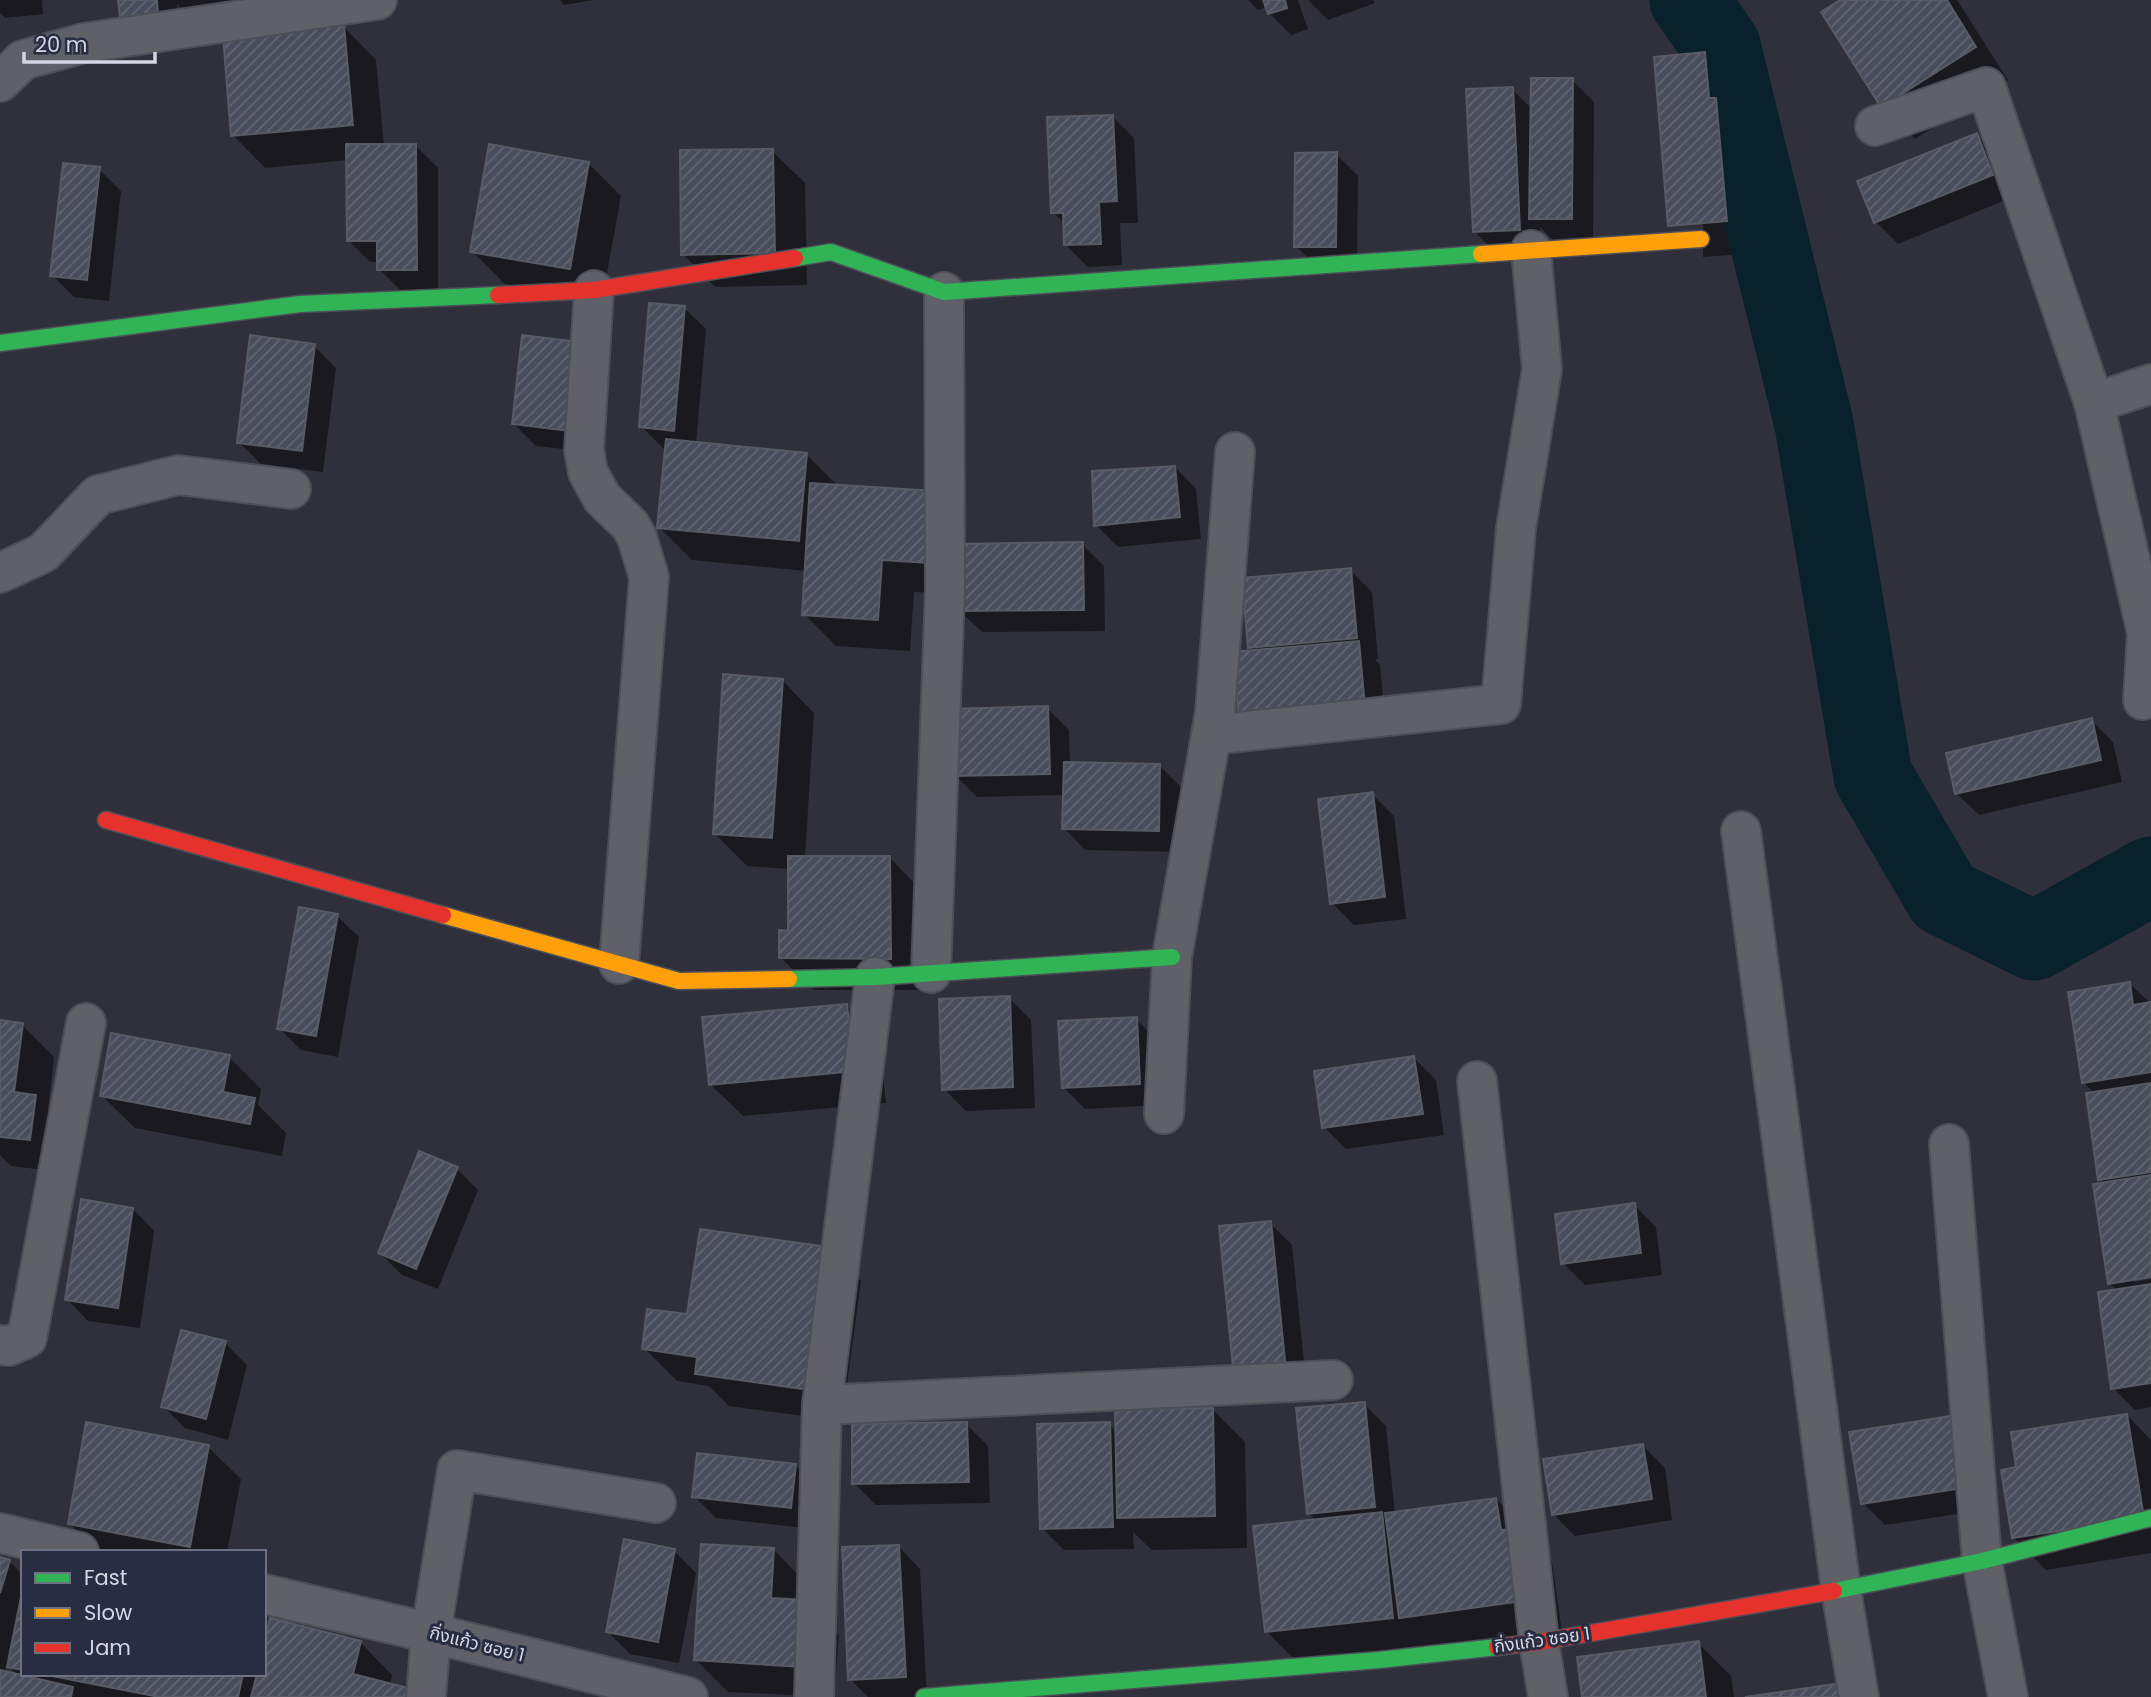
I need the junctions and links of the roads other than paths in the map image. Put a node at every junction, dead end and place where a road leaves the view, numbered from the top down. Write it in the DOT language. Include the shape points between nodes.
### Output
graph roads {
  1 [pos="377,0"];
  2 [pos="0,82"];
  3 [pos="1875,126"];
  4 [pos="1701,239"];
  5 [pos="1531,250"];
  6 [pos="594,290"];
  7 [pos="944,292"];
  8 [pos="0,343"];
  9 [pos="2151,384"];
  10 [pos="2094,403"];
  11 [pos="1235,452"];
  12 [pos="291,489"];
  13 [pos="0,573"];
  14 [pos="2149,632"];
  15 [pos="2143,699"];
  16 [pos="1211,735"];
  17 [pos="106,820"];
  18 [pos="1741,831"];
  19 [pos="1172,957"];
  20 [pos="619,964"];
  21 [pos="931,973"];
  22 [pos="875,977"];
  23 [pos="86,1023"];
  24 [pos="1477,1081"];
  25 [pos="1164,1114"];
  26 [pos="1949,1144"];
  27 [pos="0,1345"];
  28 [pos="1333,1381"];
  29 [pos="822,1405"];
  30 [pos="656,1503"];
  31 [pos="2151,1518"];
  32 [pos="0,1534"];
  33 [pos="70,1550"];
  34 [pos="1982,1561"];
  35 [pos="1841,1590"];
  36 [pos="266,1594"];
  37 [pos="431,1633"];
  38 [pos="1539,1642"];
  39 [pos="1232,1685"];
  40 [pos="426,1697"];
  41 [pos="688,1697"];
  42 [pos="814,1697"];
  43 [pos="924,1697"];
  44 [pos="1548,1697"];
  45 [pos="1859,1697"];
  46 [pos="2008,1697"];
  1 -- 2 [label="street" via="84,43 23,60"];
  3 -- 10 [label="street" via="1986,87"];
  4 -- 5 [label="street"];
  5 -- 7 [label="street"];
  5 -- 16 [label="street" via="1542,369 1516,528 1501,704"];
  6 -- 7 [label="street" via="831,252"];
  6 -- 8 [label="street" via="300,304"];
  6 -- 20 [label="street" via="584,450 588,472 602,498 637,537 649,577"];
  7 -- 21 [label="street" via="945,590"];
  9 -- 10 [label="street"];
  10 -- 14 [label="street"];
  11 -- 16 [label="street"];
  12 -- 13 [label="street" via="178,475 98,495 43,553"];
  14 -- 15 [label="street"];
  16 -- 19 [label="street"];
  17 -- 20 [label="street"];
  18 -- 35 [label="street"];
  19 -- 21 [label="street"];
  19 -- 25 [label="street"];
  20 -- 22 [label="street" via="679,981"];
  21 -- 22 [label="street"];
  22 -- 29 [label="street"];
  23 -- 27 [label="street" via="27,1338"];
  24 -- 38 [label="street"];
  26 -- 34 [label="street"];
  28 -- 29 [label="street"];
  29 -- 42 [label="street"];
  30 -- 37 [label="street" via="457,1470"];
  31 -- 34 [label="street, กิ่งแก้ว ซอย 1"];
  32 -- 33 [label="street"];
  34 -- 35 [label="street, กิ่งแก้ว ซอย 1"];
  34 -- 46 [label="street"];
  35 -- 38 [label="street, กิ่งแก้ว ซอย 1"];
  35 -- 45 [label="street"];
  36 -- 37 [label="street, กิ่งแก้ว ซอย 1"];
  37 -- 40 [label="street"];
  37 -- 41 [label="street, กิ่งแก้ว ซอย 1"];
  38 -- 39 [label="street, กิ่งแก้ว ซอย 1" via="1379,1660"];
  38 -- 44 [label="street"];
  39 -- 43 [label="street, กิ่งแก้ว ซอย 1"];
}
